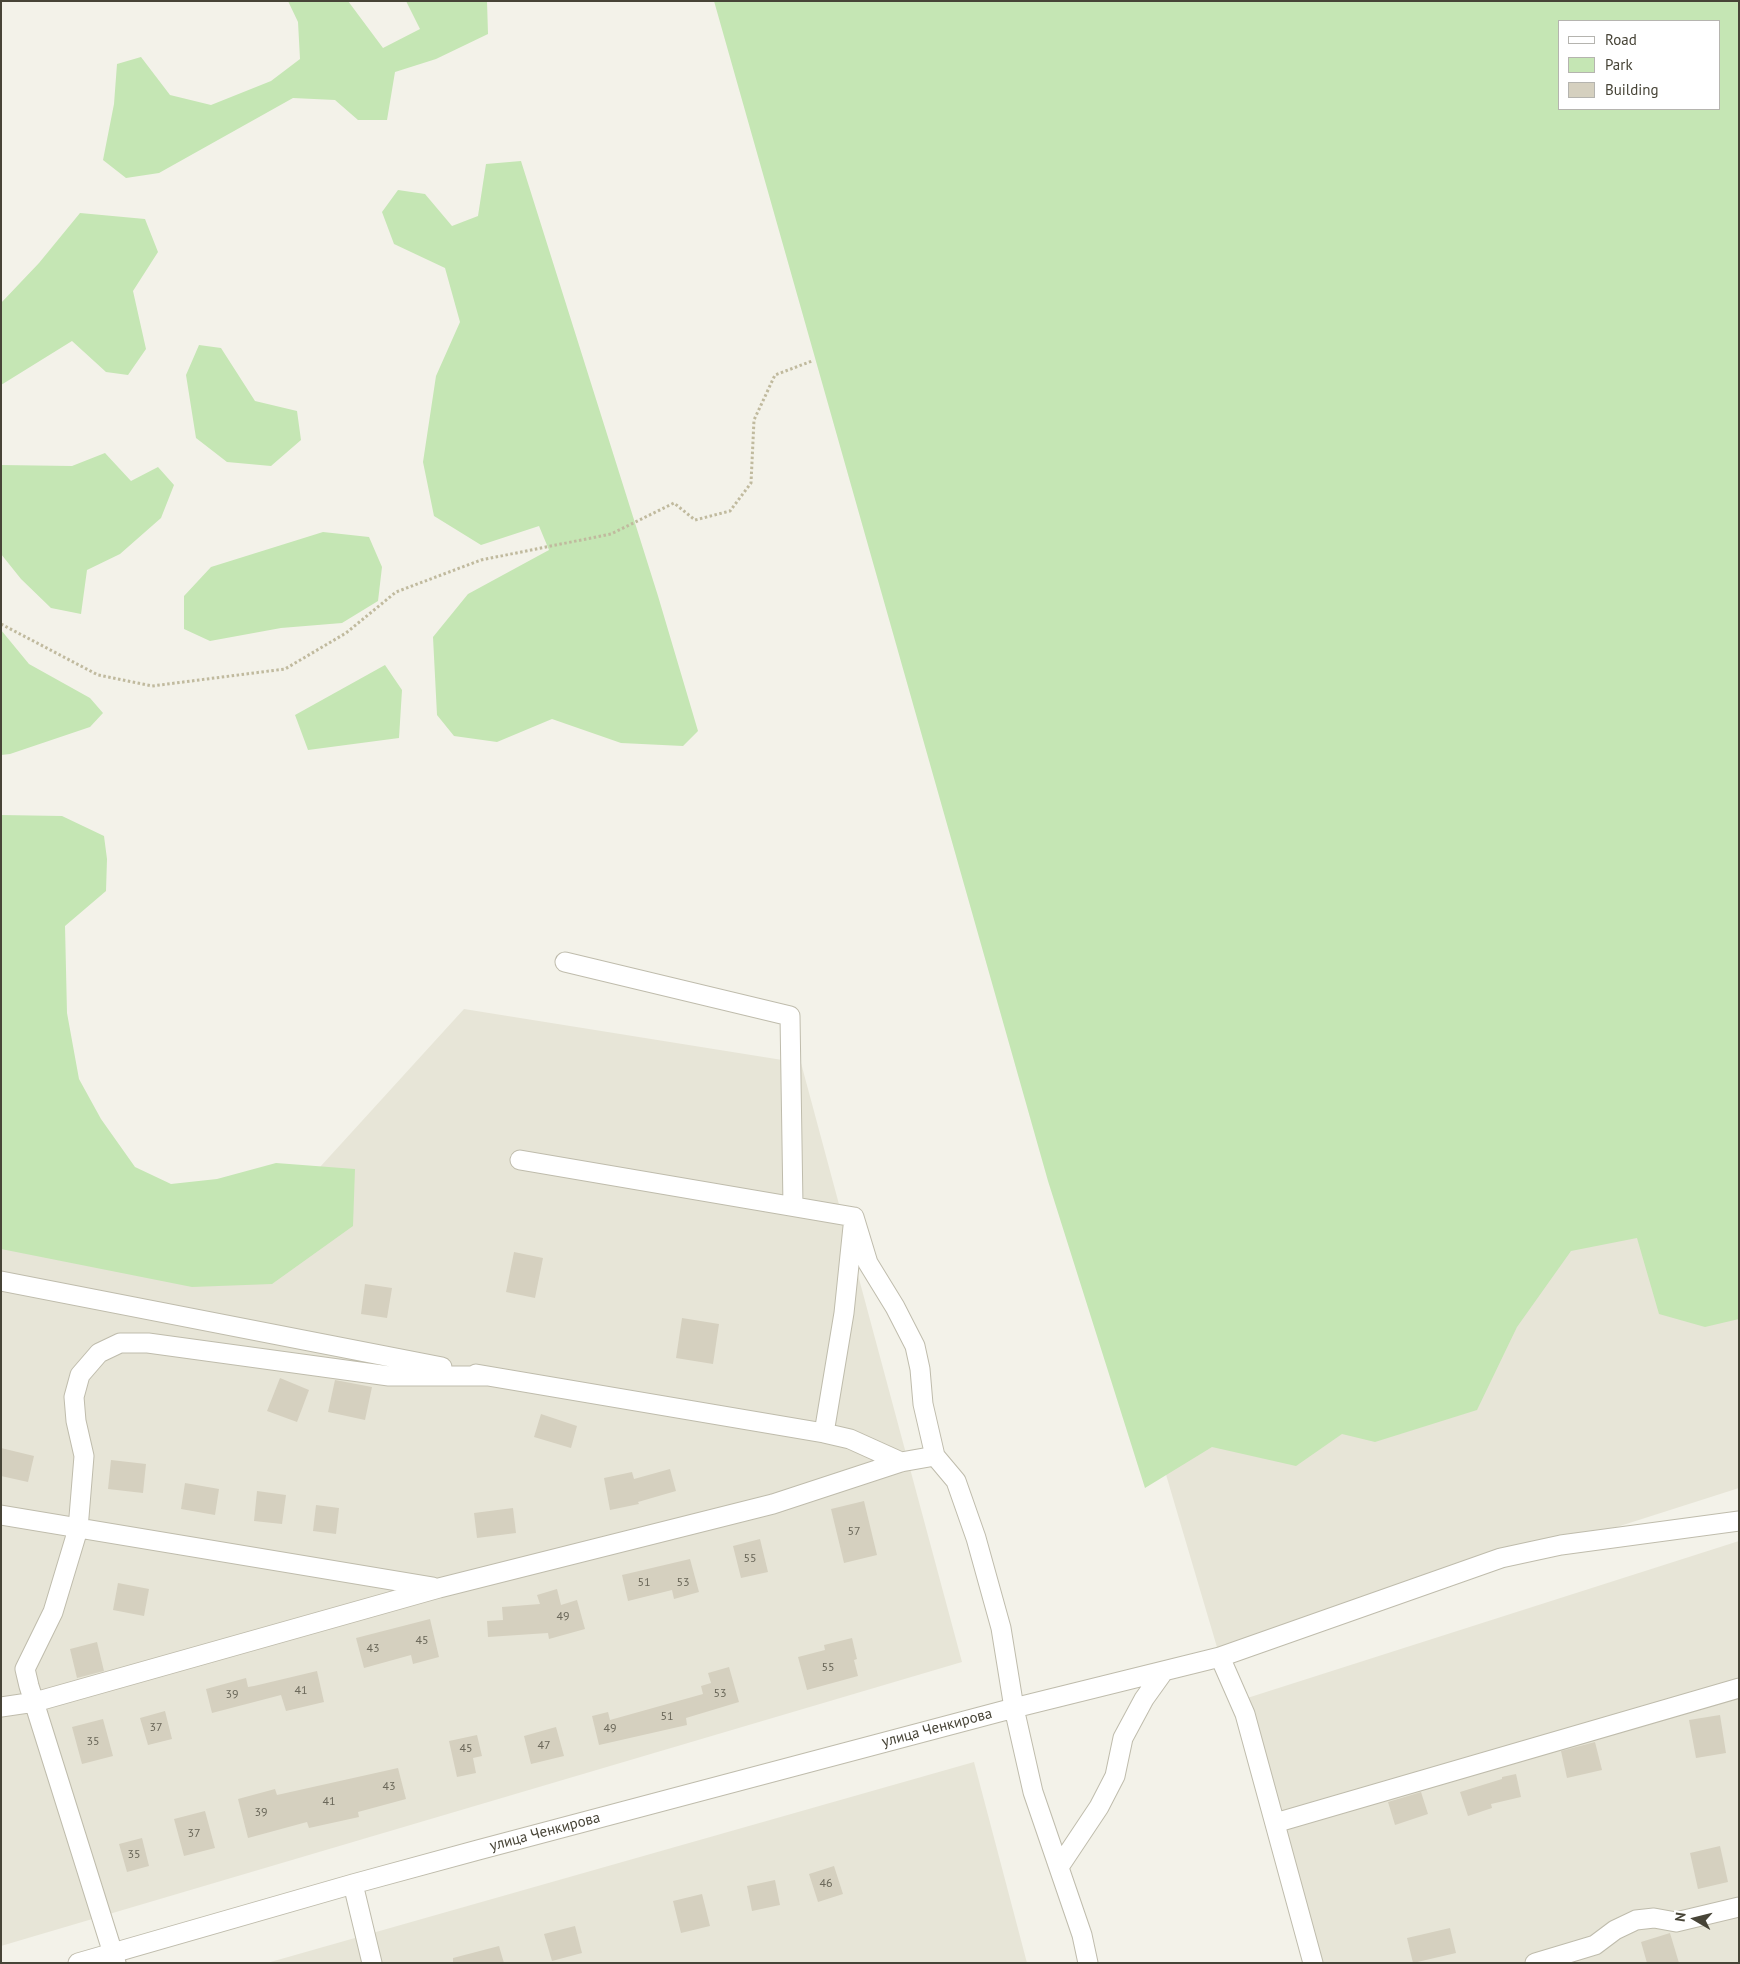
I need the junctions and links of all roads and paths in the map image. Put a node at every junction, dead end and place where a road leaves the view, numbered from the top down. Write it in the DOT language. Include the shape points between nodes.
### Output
graph roads {
  1 [pos="812,362"];
  2 [pos="1,624"];
  3 [pos="565,962"];
  4 [pos="520,1160"];
  5 [pos="793,1206"];
  6 [pos="854,1217"];
  7 [pos="1,1282"];
  8 [pos="487,1376"];
  9 [pos="824,1433"];
  10 [pos="935,1456"];
  11 [pos="901,1462"];
  12 [pos="1,1515"];
  13 [pos="1739,1521"];
  14 [pos="78,1529"];
  15 [pos="440,1588"];
  16 [pos="1220,1657"];
  17 [pos="1164,1670"];
  18 [pos="1739,1688"];
  19 [pos="36,1702"];
  20 [pos="1,1707"];
  21 [pos="1014,1708"];
  22 [pos="1275,1823"];
  23 [pos="1059,1866"];
  24 [pos="352,1884"];
  25 [pos="1739,1907"];
  26 [pos="114,1957"];
  27 [pos="78,1963"];
  28 [pos="372,1963"];
  29 [pos="1088,1963"];
  30 [pos="1314,1963"];
  31 [pos="1535,1963"];
  1 -- 2 [label="path" via="774,375 754,420 752,483 730,511 695,520 674,503 610,534 482,560 396,592 346,633 285,669 152,686 98,675"];
  3 -- 5 [label="street" via="790,1016"];
  4 -- 5 [label="street"];
  5 -- 6 [label="street"];
  6 -- 9 [label="street" via="844,1313"];
  6 -- 10 [label="street" via="868,1263 915,1346 923,1404"];
  7 -- 8 [label="street"];
  8 -- 9 [label="street"];
  8 -- 14 [label="street" via="388,1376 148,1343 120,1343 98,1353 80,1375 74,1397 84,1456"];
  9 -- 11 [label="street" via="850,1439"];
  10 -- 11 [label="street"];
  10 -- 21 [label="street" via="956,1481 976,1538 1001,1628"];
  11 -- 15 [label="street" via="773,1504"];
  12 -- 14 [label="street"];
  13 -- 16 [label="street, улица Ченкирова" via="1561,1545 1501,1558"];
  14 -- 15 [label="street"];
  14 -- 19 [label="street" via="53,1612 26,1669"];
  15 -- 19 [label="street"];
  16 -- 17 [label="street, улица Ченкирова"];
  16 -- 22 [label="street" via="1244,1714"];
  17 -- 21 [label="street, улица Ченкирова"];
  17 -- 23 [label="street" via="1123,1738 1115,1776 1099,1807"];
  18 -- 22 [label="street"];
  19 -- 20 [label="street"];
  19 -- 26 [label="street"];
  21 -- 23 [label="street" via="1033,1792"];
  21 -- 24 [label="street, улица Ченкирова"];
  22 -- 30 [label="street"];
  23 -- 29 [label="street"];
  24 -- 26 [label="street, улица Ченкирова"];
  24 -- 28 [label="street"];
  25 -- 31 [label="street" via="1676,1922 1654,1918 1636,1920 1595,1945"];
  26 -- 27 [label="street, улица Ченкирова"];
}
